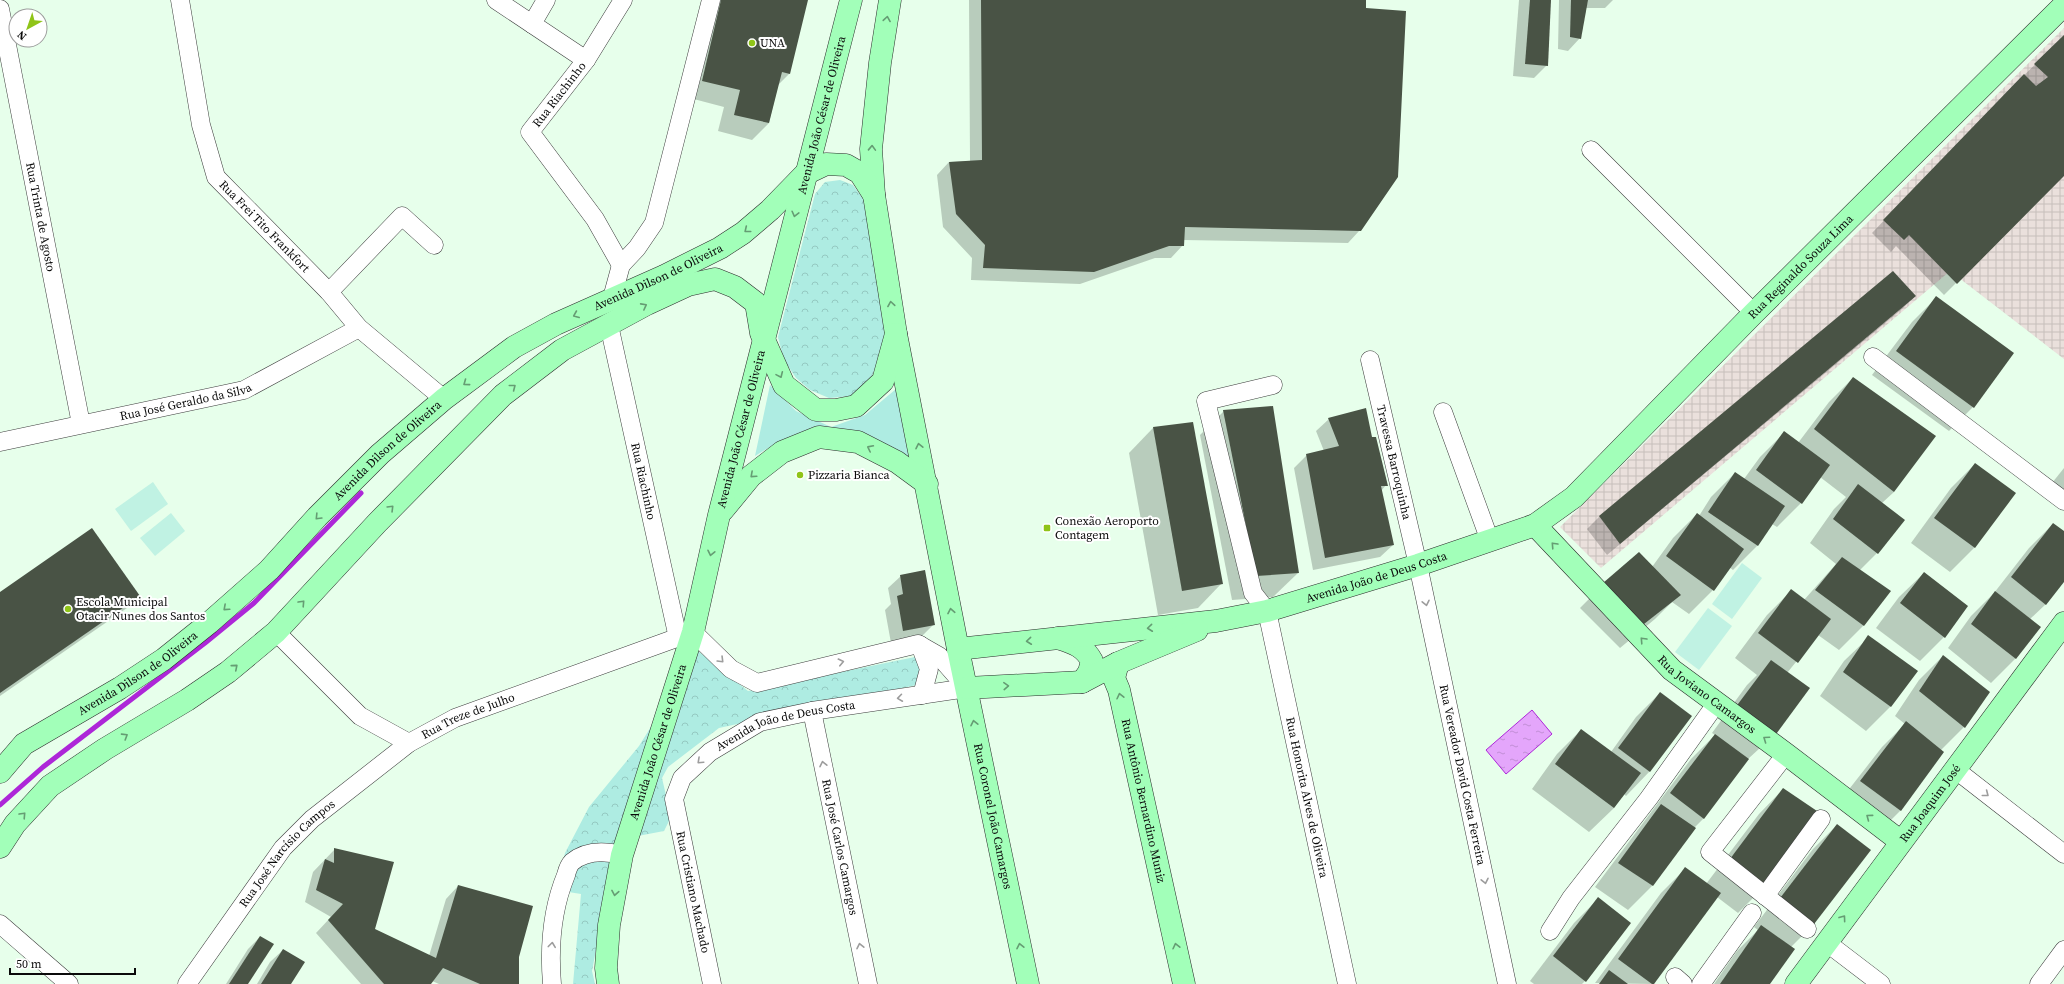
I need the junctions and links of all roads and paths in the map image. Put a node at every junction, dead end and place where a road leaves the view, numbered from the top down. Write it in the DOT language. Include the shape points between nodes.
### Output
graph roads {
  1 [pos="180,0"];
  2 [pos="496,0"];
  3 [pos="546,0"];
  4 [pos="623,0"];
  5 [pos="712,0"];
  6 [pos="851,0"];
  7 [pos="890,0"];
  8 [pos="2064,5"];
  9 [pos="0,9"];
  10 [pos="532,24"];
  11 [pos="586,60"];
  12 [pos="1591,150"];
  13 [pos="805,174"];
  14 [pos="874,195"];
  15 [pos="434,245"];
  16 [pos="621,265"];
  17 [pos="329,292"];
  18 [pos="612,298"];
  19 [pos="1754,313"];
  20 [pos="609,325"];
  21 [pos="359,328"];
  22 [pos="896,334"];
  23 [pos="764,340"];
  24 [pos="1873,357"];
  25 [pos="1370,360"];
  26 [pos="1273,385"];
  27 [pos="444,399"];
  28 [pos="1443,412"];
  29 [pos="81,424"];
  30 [pos="0,442"];
  31 [pos="927,484"];
  32 [pos="2064,501"];
  33 [pos="719,515"];
  34 [pos="1535,525"];
  35 [pos="1490,541"];
  36 [pos="1418,565"];
  37 [pos="1266,611"];
  38 [pos="1216,621"];
  39 [pos="2064,623"];
  40 [pos="276,632"];
  41 [pos="685,635"];
  42 [pos="1082,635"];
  43 [pos="1056,638"];
  44 [pos="920,645"];
  45 [pos="958,649"];
  46 [pos="1118,663"];
  47 [pos="1082,682"];
  48 [pos="967,688"];
  49 [pos="922,695"];
  50 [pos="1716,704"];
  51 [pos="812,710"];
  52 [pos="409,743"];
  53 [pos="1786,754"];
  54 [pos="1956,770"];
  55 [pos="0,772"];
  56 [pos="674,799"];
  57 [pos="1821,819"];
  58 [pos="1900,841"];
  59 [pos="0,847"];
  60 [pos="2064,854"];
  61 [pos="622,855"];
  62 [pos="1765,896"];
  63 [pos="1752,913"];
  64 [pos="0,924"];
  65 [pos="1807,929"];
  66 [pos="1550,931"];
  67 [pos="1826,942"];
  68 [pos="2064,950"];
  69 [pos="69,984"];
  70 [pos="187,984"];
  71 [pos="552,984"];
  72 [pos="608,984"];
  73 [pos="712,984"];
  74 [pos="868,984"];
  75 [pos="1028,984"];
  76 [pos="1184,984"];
  77 [pos="1347,984"];
  78 [pos="1507,984"];
  79 [pos="1701,984"];
  80 [pos="1796,984"];
  81 [pos="1882,984"];
  82 [pos="2039,984"];
  1 -- 17 [label="street, Rua Frei Tito Frankfort" via="201,125 216,177"];
  2 -- 10 [label="street"];
  3 -- 10 [label="street"];
  4 -- 11 [label="street, Rua Riachinho"];
  5 -- 16 [label="street" via="654,223"];
  6 -- 13 [label="main road, Avenida João César de Oliveira"];
  14 -- 7 [label="main road, one-way" via="871,149"];
  8 -- 19 [label="main road, Rua Reginaldo Souza Lima"];
  9 -- 29 [label="street, Rua Trinta de Agosto"];
  10 -- 11 [label="street"];
  11 -- 16 [label="street, Rua Riachinho" via="530,132 595,219"];
  12 -- 19 [label="street"];
  13 -- 14 [label="main road" via="826,164 846,165 860,172"];
  13 -- 18 [label="main road, Avenida Dilson de Oliveira, one-way" via="770,210 720,248"];
  13 -- 23 [label="main road, Avenida João César de Oliveira, one-way"];
  22 -- 14 [label="main road, one-way"];
  15 -- 17 [label="street" via="402,216"];
  16 -- 18 [label="street"];
  17 -- 21 [label="street, Rua Frei Tito Frankfort"];
  18 -- 27 [label="main road, Avenida Dilson de Oliveira, one-way" via="514,347"];
  19 -- 34 [label="main road, Rua Reginaldo Souza Lima" via="1574,497"];
  20 -- 23 [label="main road, Avenida Dilson de Oliveira, one-way" via="688,285 715,279 735,287 756,303"];
  40 -- 20 [label="main road, Avenida Dilson de Oliveira, one-way" via="377,523 503,395 562,350"];
  20 -- 41 [label="street, Rua Riachinho"];
  21 -- 27 [label="street, Rua Frei Tito Frankfort"];
  21 -- 29 [label="street, Rua José Geraldo da Silva" via="244,390"];
  23 -- 22 [label="main road, one-way" via="784,385 816,410 836,410 856,406 883,381"];
  31 -- 22 [label="main road, one-way"];
  23 -- 33 [label="main road, Avenida João César de Oliveira"];
  24 -- 32 [label="street"];
  25 -- 36 [label="street, Travessa Barroquinha"];
  26 -- 37 [label="street" via="1206,401 1253,593"];
  27 -- 55 [label="main road, Avenida Dilson de Oliveira, one-way" via="380,454 269,570 210,623 139,676 24,744"];
  28 -- 35 [label="street"];
  29 -- 30 [label="street, Rua José Geraldo da Silva"];
  31 -- 33 [label="main road, one-way" via="897,462 858,442 819,437 782,452 751,476"];
  45 -- 31 [label="main road, one-way"];
  33 -- 41 [label="main road, Avenida João César de Oliveira, one-way"];
  34 -- 35 [label="main road, Avenida João de Deus Costa"];
  50 -- 34 [label="main road, Rua Joviano Camargos, one-way" via="1672,670"];
  35 -- 36 [label="main road, Avenida João de Deus Costa"];
  36 -- 37 [label="main road, Avenida João de Deus Costa"];
  36 -- 78 [label="street, Rua Vereador David Costa Ferreira, one-way"];
  37 -- 38 [label="main road, Avenida João de Deus Costa"];
  37 -- 77 [label="street, Rua Honorita Alves de Oliveira"];
  38 -- 42 [label="main road, Avenida João de Deus Costa, one-way"];
  38 -- 46 [label="main road, Avenida João de Deus Costa"];
  39 -- 54 [label="main road, Rua Joaquim José"];
  40 -- 52 [label="street, Rua Treze de Julho" via="360,716"];
  59 -- 40 [label="main road, Avenida Dilson de Oliveira, one-way" via="15,824 50,786 105,749 187,700 228,672"];
  41 -- 44 [label="street, one-way" via="731,669 757,683"];
  41 -- 52 [label="street, Rua Treze de Julho" via="455,718"];
  41 -- 61 [label="main road, Avenida João César de Oliveira"];
  42 -- 43 [label="main road, Avenida João de Deus Costa"];
  42 -- 46 [label="main road" via="1096,649"];
  43 -- 45 [label="main road, Avenida João de Deus Costa, one-way"];
  43 -- 47 [label="main road" via="1081,646 1088,653 1092,661 1089,672"];
  44 -- 48 [label="street" via="940,656"];
  44 -- 49 [label="street" via="929,669"];
  45 -- 48 [label="main road, Rua Coronel João Camargos"];
  46 -- 47 [label="main road, Avenida João de Deus Costa"];
  76 -- 46 [label="main road, Rua Antônio Bernardino Muniz, one-way" via="1119,690 1114,678"];
  48 -- 47 [label="main road, Avenida João de Deus Costa, one-way"];
  48 -- 49 [label="street, Avenida João de Deus Costa"];
  75 -- 48 [label="main road, Rua Coronel João Camargos, one-way"];
  49 -- 51 [label="street, Avenida João de Deus Costa, one-way"];
  53 -- 50 [label="main road, Rua Joviano Camargos, one-way"];
  50 -- 66 [label="street" via="1649,798 1571,898"];
  51 -- 56 [label="street, Avenida João de Deus Costa, one-way" via="760,722 710,752 682,778"];
  74 -- 51 [label="street, Rua José Carlos Camargos, one-way"];
  52 -- 70 [label="street, Rua José Narcísio Campos" via="312,819 283,848"];
  58 -- 53 [label="main road, Rua Joviano Camargos, one-way"];
  53 -- 62 [label="street" via="1710,852"];
  54 -- 58 [label="main road, Rua Joaquim José"];
  54 -- 60 [label="street, one-way"];
  56 -- 73 [label="street, Rua Cristiano Machado"];
  57 -- 62 [label="street"];
  67 -- 58 [label="main road, Rua Joaquim José, one-way"];
  71 -- 61 [label="street, one-way" via="550,958 558,893 571,862 584,855 605,851"];
  61 -- 72 [label="main road, one-way" via="609,925 606,968"];
  62 -- 65 [label="street"];
  63 -- 79 [label="street"];
  64 -- 69 [label="street"];
  67 -- 80 [label="main road, Rua Joaquim José"];
  67 -- 81 [label="street"];
  68 -- 82 [label="street"];
}
